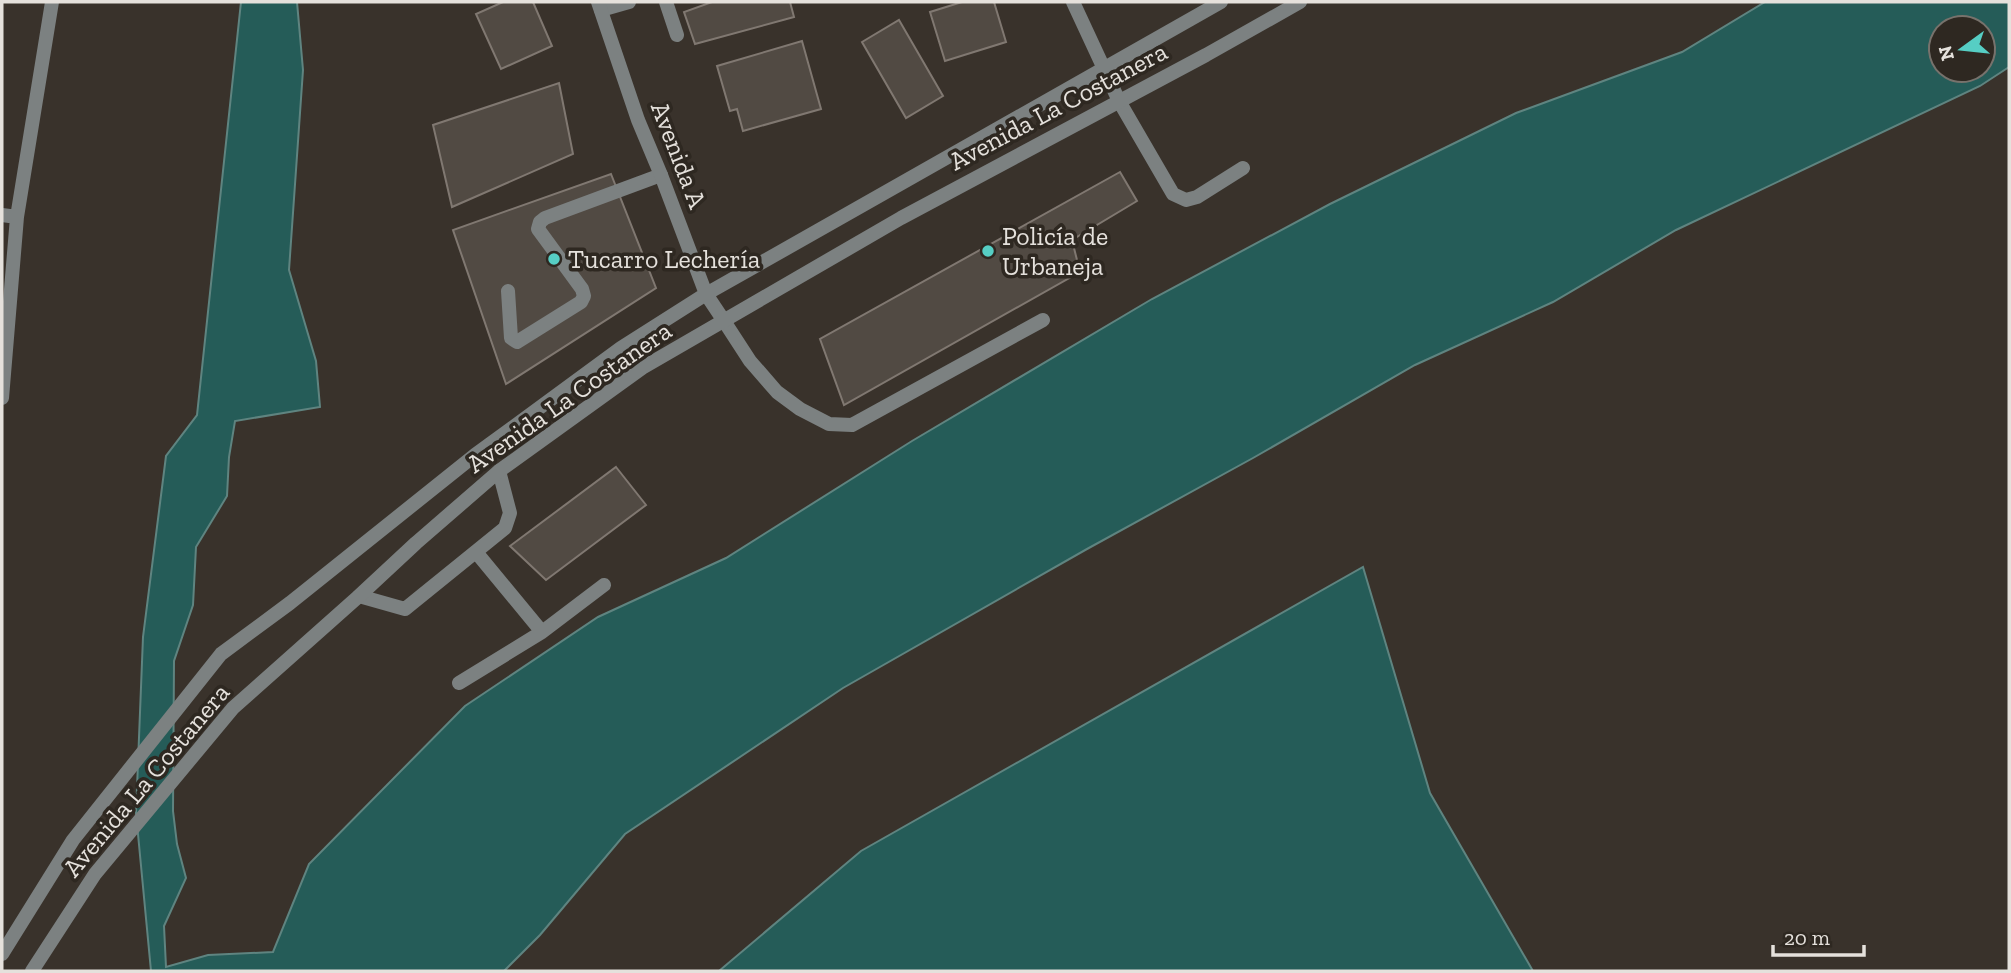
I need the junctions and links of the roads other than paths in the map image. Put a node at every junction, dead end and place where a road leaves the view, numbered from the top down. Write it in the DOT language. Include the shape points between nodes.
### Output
graph roads {
  1 [pos="52,2"];
  2 [pos="629,2"];
  3 [pos="666,2"];
  4 [pos="1073,2"];
  5 [pos="1221,2"];
  6 [pos="1300,2"];
  7 [pos="600,6"];
  8 [pos="677,35"];
  9 [pos="1103,69"];
  10 [pos="1119,101"];
  11 [pos="1243,167"];
  12 [pos="661,175"];
  13 [pos="9,216"];
  14 [pos="508,291"];
  15 [pos="706,294"];
  16 [pos="1043,320"];
  17 [pos="724,321"];
  18 [pos="2,398"];
  19 [pos="499,471"];
  20 [pos="476,552"];
  21 [pos="604,585"];
  22 [pos="359,596"];
  23 [pos="542,632"];
  24 [pos="459,683"];
  25 [pos="2,954"];
  26 [pos="32,971"];
  1 -- 13 [label="street"];
  2 -- 7 [label="street"];
  3 -- 8 [label="street"];
  4 -- 9 [label="street"];
  5 -- 9 [label="street, Avenida La Costanera"];
  6 -- 10 [label="street, Avenida La Costanera"];
  7 -- 12 [label="street, Avenida A"];
  9 -- 10 [label="street"];
  9 -- 15 [label="street, Avenida La Costanera"];
  10 -- 11 [label="street" via="1173,194 1186,200 1197,197"];
  10 -- 17 [label="street, Avenida La Costanera" via="901,218"];
  12 -- 14 [label="street" via="540,222 538,229 582,289 581,302 517,342 511,338"];
  12 -- 15 [label="street, Avenida A"];
  13 -- 18 [label="street"];
  15 -- 17 [label="street, Avenida A"];
  15 -- 25 [label="street, Avenida La Costanera" via="621,348 475,455 220,654 74,840"];
  16 -- 17 [label="street, Avenida A" via="852,425 829,424 777,392"];
  17 -- 19 [label="street, Avenida La Costanera" via="642,368"];
  19 -- 20 [label="street" via="510,513 505,528"];
  19 -- 22 [label="street, Avenida La Costanera"];
  20 -- 22 [label="street" via="405,610"];
  20 -- 23 [label="street"];
  21 -- 23 [label="street"];
  22 -- 26 [label="street, Avenida La Costanera" via="233,708 95,873"];
  23 -- 24 [label="street"];
}
